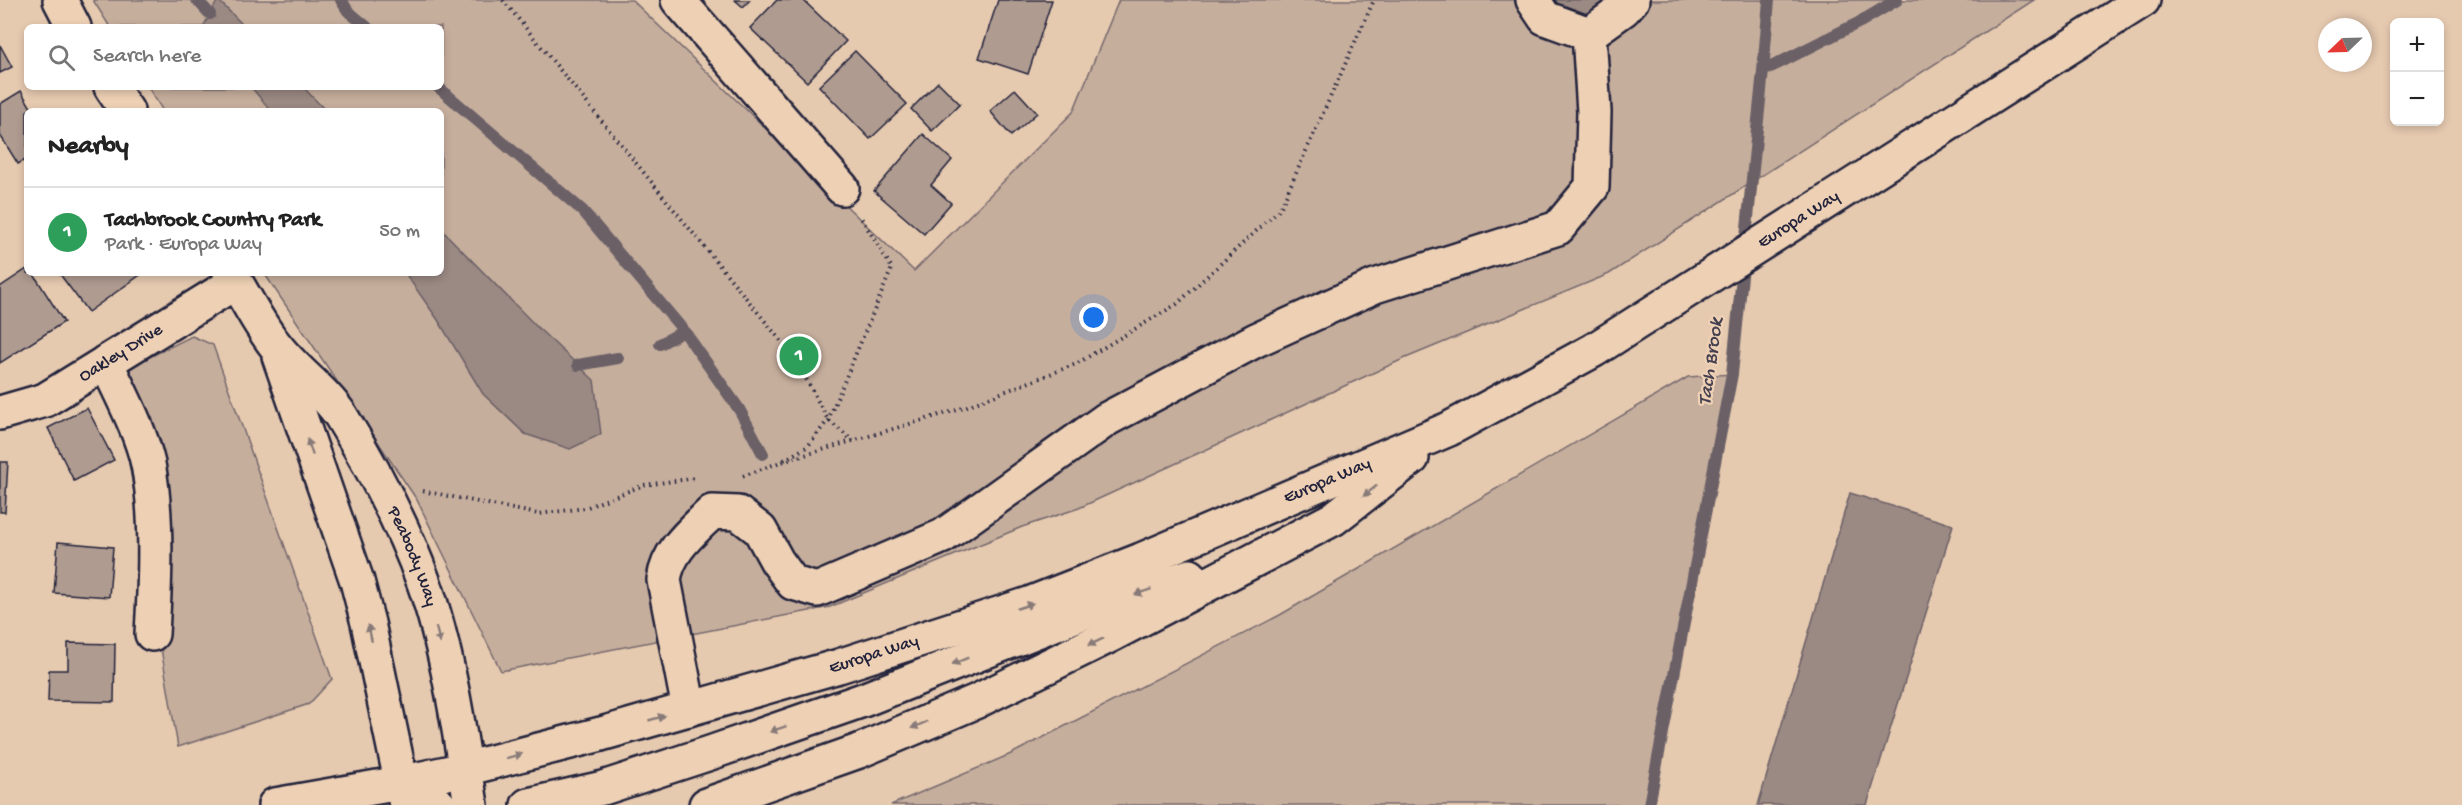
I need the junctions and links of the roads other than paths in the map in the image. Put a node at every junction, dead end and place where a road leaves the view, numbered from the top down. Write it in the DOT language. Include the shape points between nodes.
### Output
graph roads {
  1 [pos="60,0"];
  2 [pos="678,0"];
  3 [pos="1533,0"];
  4 [pos="1632,0"];
  5 [pos="2143,0"];
  6 [pos="72,24"];
  7 [pos="1589,34"];
  8 [pos="113,90"];
  9 [pos="125,108"];
  10 [pos="842,188"];
  11 [pos="233,278"];
  12 [pos="275,346"];
  13 [pos="106,362"];
  14 [pos="0,412"];
  15 [pos="1449,429"];
  16 [pos="1286,544"];
  17 [pos="152,634"];
  18 [pos="689,709"];
  19 [pos="465,769"];
  20 [pos="403,794"];
  21 [pos="275,805"];
  22 [pos="439,805"];
  23 [pos="471,805"];
  24 [pos="528,805"];
  25 [pos="706,805"];
  1 -- 6 [label="main road"];
  2 -- 10 [label="main road"];
  3 -- 7 [label="main road" via="1545,18"];
  4 -- 7 [label="main road"];
  5 -- 15 [label="main road, Europa Way" via="1594,350"];
  7 -- 18 [label="main road" via="1594,112 1592,187 1558,228 1375,286 1256,340 1107,419 943,536 817,590 793,583 760,530 738,513 712,512 673,552 664,580"];
  8 -- 9 [label="main road"];
  11 -- 12 [label="main road, Peabody Way"];
  11 -- 13 [label="main road, Oakley Drive"];
  12 -- 19 [label="main road, Peabody Way, one-way" via="339,414 407,542 424,584 450,684"];
  20 -- 12 [label="main road, Peabody Way, one-way" via="357,581"];
  13 -- 14 [label="main road, Oakley Drive" via="45,400"];
  13 -- 17 [label="main road" via="130,413 147,464 155,575"];
  15 -- 16 [label="main road, Europa Way, one-way" via="1333,519"];
  18 -- 15 [label="main road, Europa Way, one-way" via="1029,604"];
  16 -- 24 [label="main road, one-way" via="1097,607 863,700 721,749 603,788"];
  16 -- 25 [label="main road, Europa Way, one-way" via="977,701 859,751"];
  19 -- 18 [label="main road, Europa Way, one-way"];
  19 -- 20 [label="main road, Europa Way"];
  19 -- 23 [label="main road, Peabody Way"];
  20 -- 21 [label="main road, Europa Way"];
  20 -- 22 [label="main road"];
}
